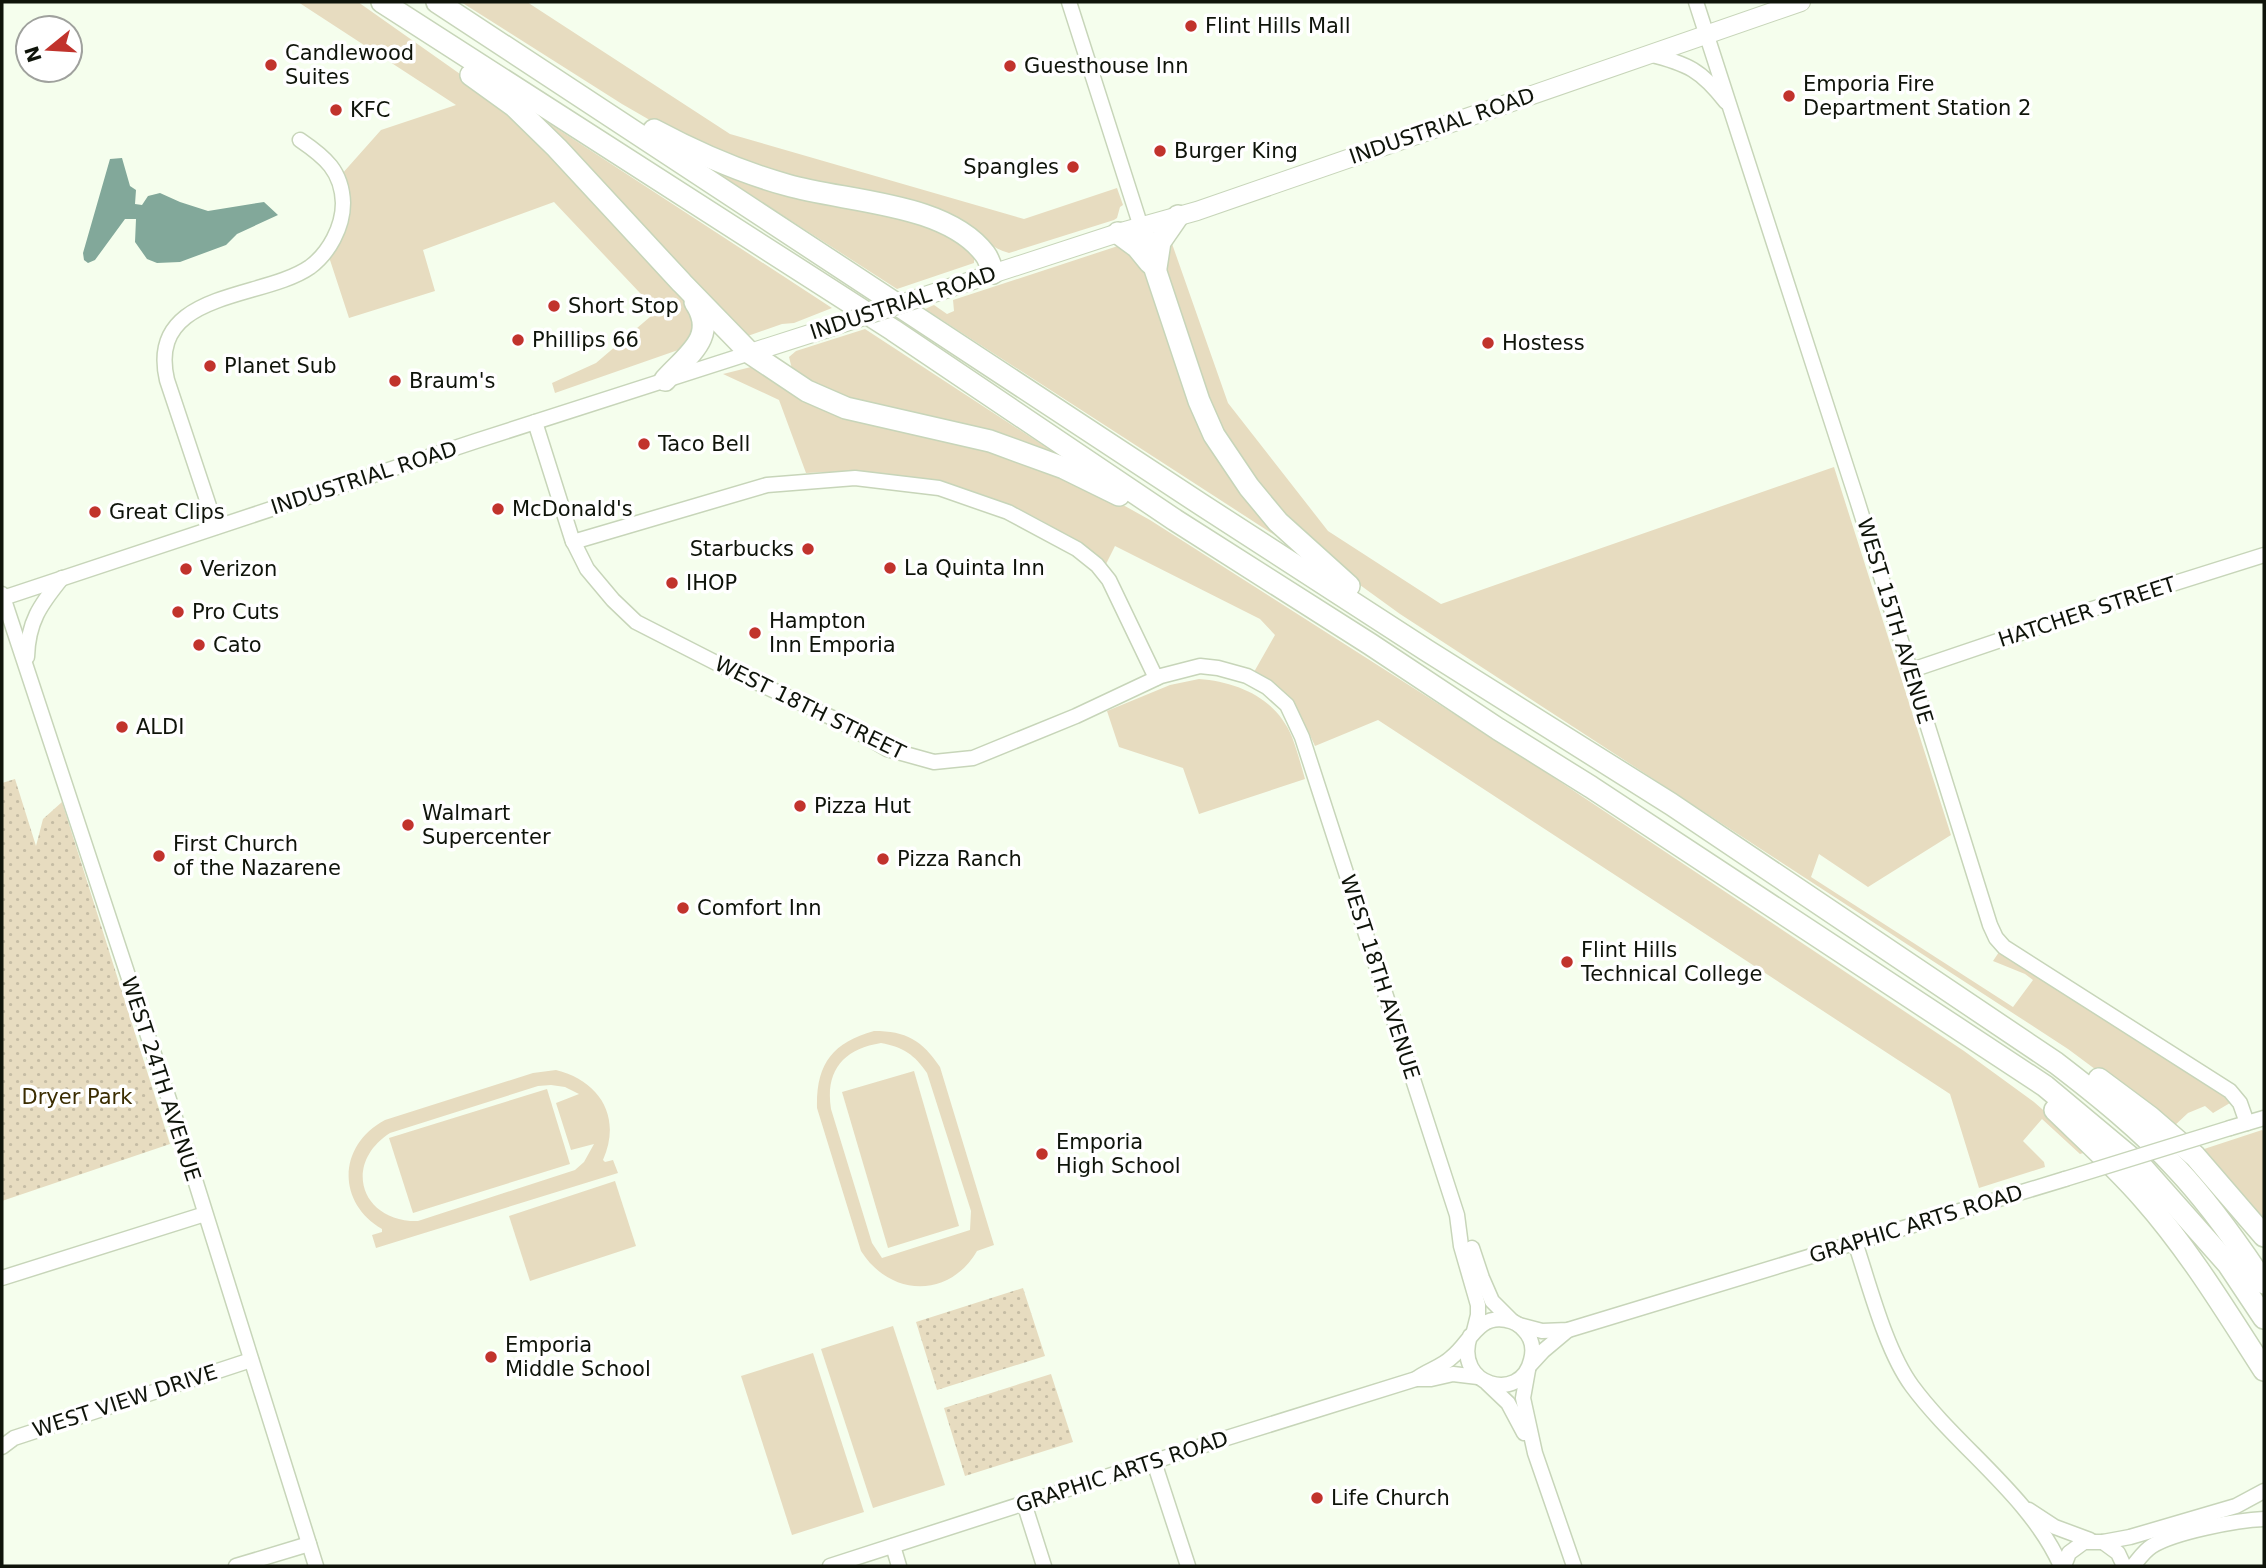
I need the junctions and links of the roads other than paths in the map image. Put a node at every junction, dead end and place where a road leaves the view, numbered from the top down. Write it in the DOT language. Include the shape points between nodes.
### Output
graph roads {
  1 [pos="376,2"];
  2 [pos="382,2"];
  3 [pos="437,2"];
  4 [pos="1069,2"];
  5 [pos="1696,2"];
  6 [pos="1801,2"];
  7 [pos="1707,34"];
  8 [pos="1649,54"];
  9 [pos="590,102"];
  10 [pos="1731,108"];
  11 [pos="300,140"];
  12 [pos="1178,216"];
  13 [pos="1141,227"];
  14 [pos="1118,233"];
  15 [pos="1155,270"];
  16 [pos="993,273"];
  17 [pos="682,283"];
  18 [pos="750,353"];
  19 [pos="664,380"];
  20 [pos="535,422"];
  21 [pos="1175,520"];
  22 [pos="216,527"];
  23 [pos="573,542"];
  24 [pos="2264,555"];
  25 [pos="62,578"];
  26 [pos="2,596"];
  27 [pos="1426,650"];
  28 [pos="26,665"];
  29 [pos="1909,671"];
  30 [pos="1156,678"];
  31 [pos="1299,732"];
  32 [pos="1968,1002"];
  33 [pos="1954,1027"];
  34 [pos="2264,1118"];
  35 [pos="2247,1123"];
  36 [pos="205,1214"];
  37 [pos="1459,1222"];
  38 [pos="2264,1236"];
  39 [pos="1854,1242"];
  40 [pos="2,1278"];
  41 [pos="2264,1283"];
  42 [pos="2264,1318"];
  43 [pos="1516,1323"];
  44 [pos="1568,1330"];
  45 [pos="1472,1333"];
  46 [pos="251,1360"];
  47 [pos="1529,1367"];
  48 [pos="2264,1370"];
  49 [pos="1416,1379"];
  50 [pos="1482,1380"];
  51 [pos="2,1447"];
  52 [pos="1535,1453"];
  53 [pos="1154,1462"];
  54 [pos="2264,1491"];
  55 [pos="2017,1501"];
  56 [pos="1024,1503"];
  57 [pos="2264,1518"];
  58 [pos="2097,1541"];
  59 [pos="309,1544"];
  60 [pos="893,1546"];
  61 [pos="236,1566"];
  62 [pos="316,1566"];
  63 [pos="830,1566"];
  64 [pos="900,1566"];
  65 [pos="1044,1566"];
  66 [pos="1188,1566"];
  67 [pos="1574,1566"];
  68 [pos="2062,1566"];
  69 [pos="2124,1566"];
  70 [pos="2133,1566"];
  1 -- 17 [label="highway" via="514,106"];
  2 -- 21 [label="highway" via="893,330"];
  3 -- 9 [label="highway"];
  4 -- 13 [label="street"];
  5 -- 7 [label="street, WEST 15TH AVENUE"];
  6 -- 7 [label="main road, INDUSTRIAL ROAD"];
  7 -- 8 [label="main road, INDUSTRIAL ROAD"];
  7 -- 10 [label="street, WEST 15TH AVENUE"];
  8 -- 10 [label="street" via="1692,68"];
  8 -- 12 [label="main road, INDUSTRIAL ROAD"];
  9 -- 16 [label="highway" via="743,172 918,213 974,241 987,256"];
  9 -- 27 [label="highway"];
  10 -- 29 [label="street, WEST 15TH AVENUE"];
  11 -- 22 [label="street" via="323,155 343,192 338,229 322,257 308,268 187,314 163,355 167,380"];
  12 -- 13 [label="main road, INDUSTRIAL ROAD"];
  12 -- 15 [label="highway" via="1160,242"];
  13 -- 14 [label="main road, INDUSTRIAL ROAD"];
  13 -- 15 [label="highway"];
  14 -- 15 [label="highway" via="1137,247"];
  14 -- 16 [label="main road, INDUSTRIAL ROAD"];
  15 -- 27 [label="highway" via="1199,401 1214,435 1249,487 1298,542"];
  16 -- 18 [label="main road, INDUSTRIAL ROAD, bridge"];
  17 -- 18 [label="highway"];
  17 -- 19 [label="highway" via="705,324 702,339"];
  18 -- 19 [label="street, INDUSTRIAL ROAD"];
  18 -- 21 [label="highway" via="807,391 846,408 990,441 1064,468"];
  19 -- 20 [label="street, INDUSTRIAL ROAD"];
  20 -- 22 [label="street, INDUSTRIAL ROAD"];
  20 -- 23 [label="street, WEST 18TH STREET"];
  21 -- 33 [label="highway"];
  22 -- 25 [label="street, INDUSTRIAL ROAD"];
  23 -- 30 [label="street, WEST 18TH STREET" via="587,569 636,622 905,756 934,762 973,758"];
  23 -- 30 [label="street" via="766,485 855,478 939,488 1008,512 1077,549 1097,565 1109,580"];
  24 -- 29 [label="street, HATCHER STREET"];
  25 -- 26 [label="street, INDUSTRIAL ROAD"];
  25 -- 28 [label="street" via="34,618 27,638"];
  26 -- 28 [label="street, WEST 24TH AVENUE"];
  27 -- 32 [label="highway" via="1671,804"];
  28 -- 36 [label="street, WEST 24TH AVENUE"];
  29 -- 35 [label="street, WEST 15TH AVENUE" via="1996,938 2230,1091"];
  30 -- 31 [label="street, WEST 18TH STREET" via="1200,666 1247,676 1287,705"];
  31 -- 37 [label="street, WEST 18TH AVENUE"];
  32 -- 38 [label="highway" via="2066,1057 2150,1117 2195,1156"];
  32 -- 41 [label="highway" via="2104,1099 2138,1130 2191,1185"];
  33 -- 42 [label="highway" via="2045,1086 2142,1167 2228,1264"];
  33 -- 48 [label="highway" via="2055,1110 2144,1198 2186,1252"];
  34 -- 35 [label="street, GRAPHIC ARTS ROAD"];
  35 -- 39 [label="street, GRAPHIC ARTS ROAD, bridge"];
  36 -- 40 [label="street"];
  36 -- 46 [label="street, WEST 24TH AVENUE"];
  37 -- 43 [label="street, WEST 18TH AVENUE" via="1492,1301"];
  37 -- 45 [label="street, WEST 18TH AVENUE" via="1478,1306"];
  39 -- 44 [label="street, GRAPHIC ARTS ROAD"];
  39 -- 55 [label="street" via="1890,1344 1909,1382"];
  43 -- 44 [label="street, GRAPHIC ARTS ROAD" via="1542,1331"];
  43 -- 45 [label="street" via="1492,1320"];
  43 -- 47 [label="street" via="1532,1343"];
  44 -- 47 [label="street, GRAPHIC ARTS ROAD"];
  45 -- 49 [label="street, GRAPHIC ARTS ROAD" via="1454,1357"];
  45 -- 50 [label="street" via="1467,1358"];
  46 -- 51 [label="street, WEST VIEW DRIVE" via="14,1438"];
  46 -- 59 [label="street, WEST 24TH AVENUE"];
  47 -- 50 [label="street" via="1522,1377 1504,1385"];
  47 -- 52 [label="street" via="1523,1398"];
  49 -- 50 [label="street, GRAPHIC ARTS ROAD" via="1453,1374"];
  49 -- 53 [label="street, GRAPHIC ARTS ROAD"];
  50 -- 52 [label="street" via="1508,1403"];
  52 -- 67 [label="street"];
  53 -- 56 [label="street, GRAPHIC ARTS ROAD"];
  53 -- 66 [label="street"];
  54 -- 58 [label="street" via="2236,1506 2130,1537"];
  55 -- 58 [label="street" via="2055,1527"];
  55 -- 68 [label="street"];
  56 -- 60 [label="street, GRAPHIC ARTS ROAD"];
  56 -- 65 [label="street"];
  57 -- 70 [label="street" via="2238,1520 2163,1540"];
  58 -- 68 [label="street" via="2073,1548"];
  58 -- 69 [label="street" via="2119,1553"];
  59 -- 61 [label="street"];
  59 -- 62 [label="street, WEST 24TH AVENUE"];
  60 -- 63 [label="street, GRAPHIC ARTS ROAD"];
  60 -- 64 [label="street"];
}
